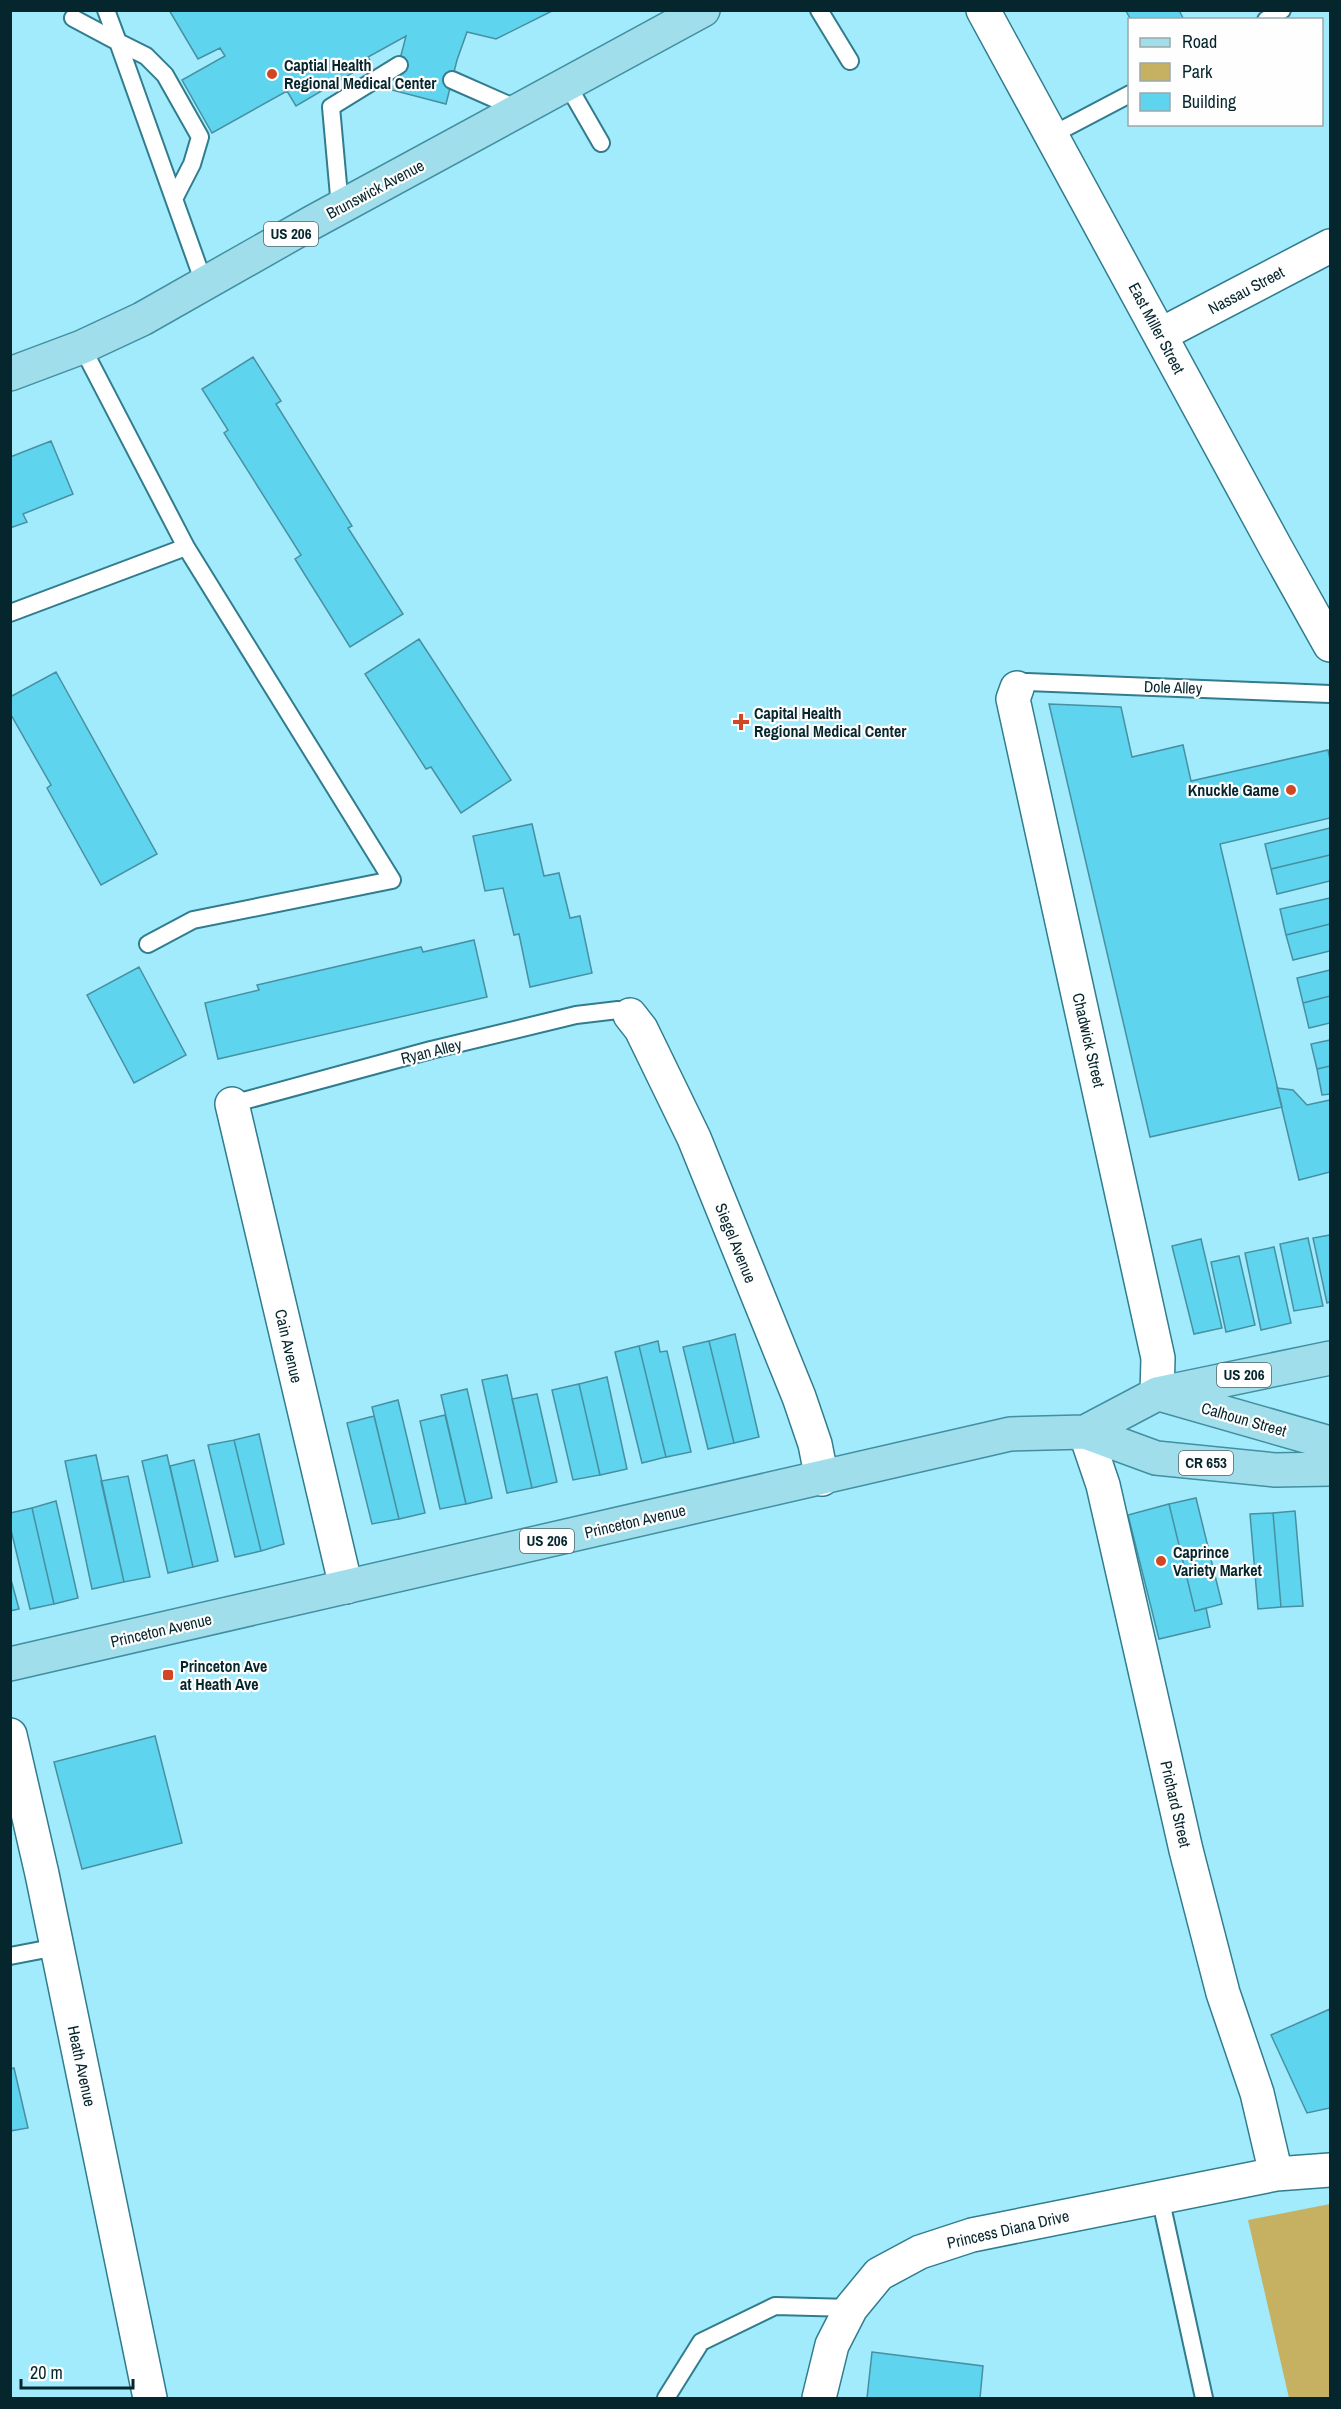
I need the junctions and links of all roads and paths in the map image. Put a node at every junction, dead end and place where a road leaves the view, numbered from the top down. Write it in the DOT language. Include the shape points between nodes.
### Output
graph roads {
  1 [pos="106,10"];
  2 [pos="703,10"];
  3 [pos="819,10"];
  4 [pos="983,10"];
  5 [pos="1282,10"];
  6 [pos="73,18"];
  7 [pos="1269,18"];
  8 [pos="118,42"];
  9 [pos="850,61"];
  10 [pos="399,65"];
  11 [pos="452,80"];
  12 [pos="567,84"];
  13 [pos="1128,94"];
  14 [pos="521,111"];
  15 [pos="1052,135"];
  16 [pos="601,142"];
  17 [pos="174,199"];
  18 [pos="340,207"];
  19 [pos="1330,246"];
  20 [pos="204,283"];
  21 [pos="1160,335"];
  22 [pos="82,347"];
  23 [pos="10,374"];
  24 [pos="186,547"];
  25 [pos="10,613"];
  26 [pos="1330,645"];
  27 [pos="1017,688"];
  28 [pos="1330,694"];
  29 [pos="148,944"];
  30 [pos="630,1015"];
  31 [pos="232,1104"];
  32 [pos="1330,1358"];
  33 [pos="1158,1394"];
  34 [pos="1085,1432"];
  35 [pos="1330,1443"];
  36 [pos="1330,1469"];
  37 [pos="822,1479"];
  38 [pos="346,1587"];
  39 [pos="10,1664"];
  40 [pos="10,1735"];
  41 [pos="57,1947"];
  42 [pos="10,1956"];
  43 [pos="1330,2170"];
  44 [pos="1276,2174"];
  45 [pos="1160,2197"];
  46 [pos="851,2308"];
  47 [pos="150,2398"];
  48 [pos="666,2398"];
  49 [pos="819,2398"];
  50 [pos="1204,2398"];
  1 -- 8 [label="lane"];
  2 -- 12 [label="main road, Brunswick Avenue / US 206"];
  3 -- 9 [label="lane"];
  4 -- 15 [label="street, East Miller Street"];
  5 -- 7 [label="lane"];
  6 -- 8 [label="lane"];
  8 -- 17 [label="lane"];
  8 -- 17 [label="lane" via="146,56 165,75 200,137 192,164"];
  10 -- 18 [label="lane" via="331,107"];
  11 -- 14 [label="lane"];
  12 -- 14 [label="main road, Brunswick Avenue / US 206"];
  12 -- 16 [label="lane"];
  13 -- 15 [label="lane"];
  14 -- 18 [label="main road, Brunswick Avenue / US 206"];
  15 -- 21 [label="street, East Miller Street"];
  17 -- 20 [label="lane"];
  18 -- 20 [label="main road, Brunswick Avenue / US 206"];
  19 -- 21 [label="street, Nassau Street"];
  20 -- 22 [label="main road, Brunswick Avenue / US 206" via="142,319"];
  21 -- 26 [label="street, East Miller Street"];
  22 -- 23 [label="main road, Brunswick Avenue / US 206"];
  22 -- 24 [label="lane"];
  24 -- 25 [label="lane"];
  24 -- 29 [label="lane" via="392,880 193,920"];
  27 -- 28 [label="lane, Dole Alley" via="1027,682"];
  27 -- 33 [label="street, Chadwick Street" via="1013,699 1158,1358"];
  30 -- 31 [label="lane, Ryan Alley" via="618,1010 576,1015"];
  30 -- 37 [label="street, Siegel Avenue" via="641,1029 694,1138 799,1397"];
  31 -- 38 [label="street, Cain Avenue"];
  32 -- 33 [label="main road, US 206"];
  33 -- 34 [label="main road, US 206"];
  33 -- 35 [label="main road, Calhoun Street"];
  34 -- 36 [label="main road, CR 653" via="1156,1458 1275,1470"];
  34 -- 37 [label="main road, Princeton Avenue / US 206" via="1010,1434"];
  34 -- 44 [label="street, Prichard Street" via="1103,1485 1186,1850 1223,1993 1257,2093"];
  37 -- 38 [label="main road, Princeton Avenue / US 206"];
  38 -- 39 [label="main road, Princeton Avenue / US 206"];
  40 -- 41 [label="street, Heath Avenue"];
  41 -- 42 [label="lane"];
  41 -- 47 [label="street, Heath Avenue"];
  43 -- 44 [label="street, Princess Diana Drive"];
  44 -- 45 [label="street, Princess Diana Drive"];
  45 -- 46 [label="street, Princess Diana Drive" via="972,2235 920,2252 879,2274"];
  45 -- 50 [label="lane"];
  46 -- 48 [label="lane" via="774,2306 701,2342"];
  46 -- 49 [label="street, Princess Diana Drive" via="832,2344"];
}
